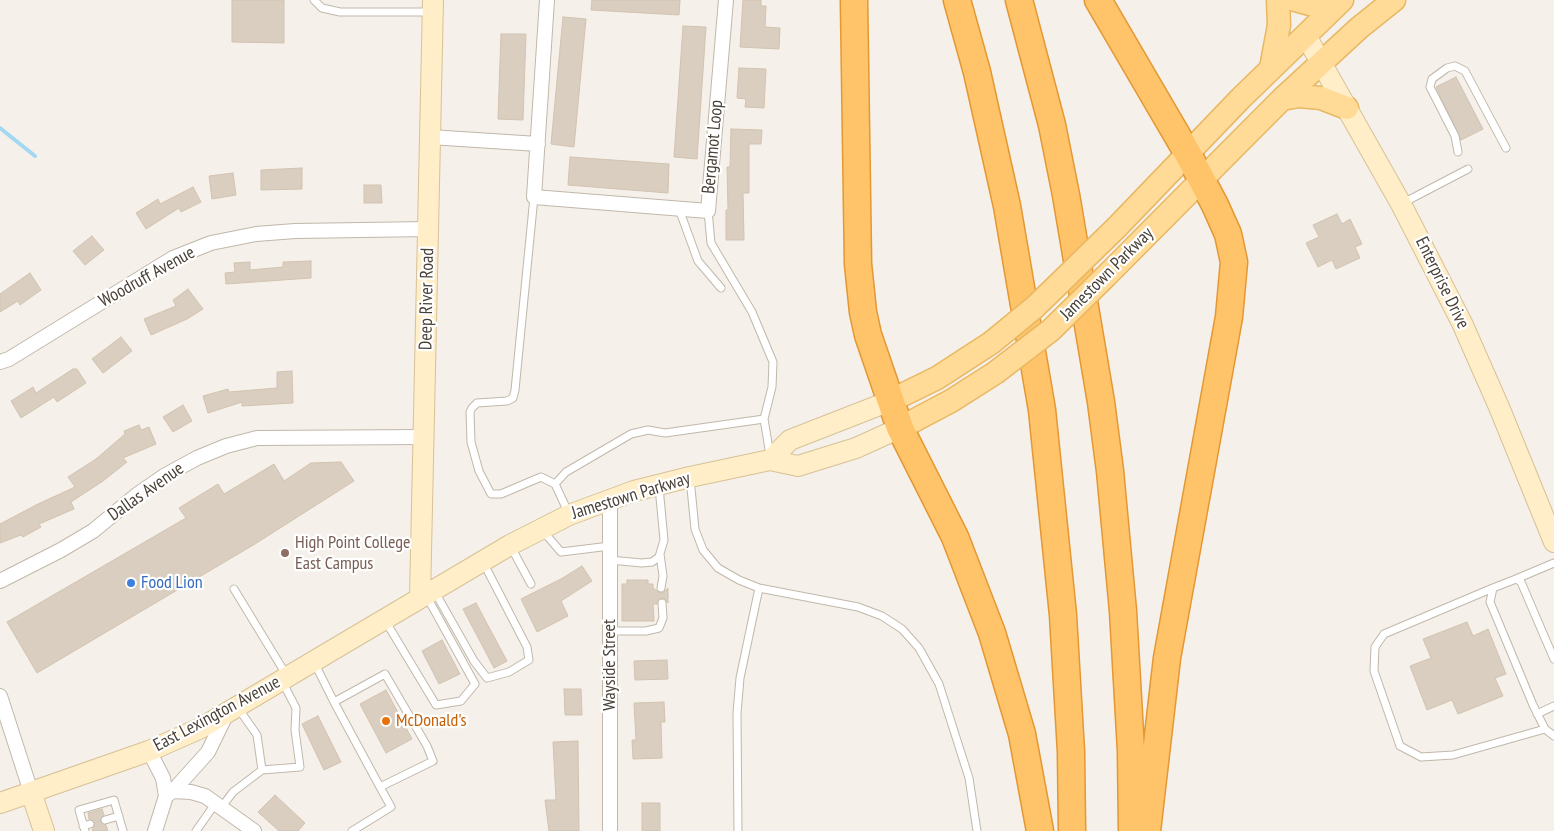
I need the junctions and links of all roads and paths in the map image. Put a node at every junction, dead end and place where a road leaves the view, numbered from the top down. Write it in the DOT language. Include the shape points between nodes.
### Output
graph roads {
  1 [pos="314,0"];
  2 [pos="547,0"];
  3 [pos="726,0"];
  4 [pos="854,0"];
  5 [pos="957,0"];
  6 [pos="1019,0"];
  7 [pos="1098,0"];
  8 [pos="1278,0"];
  9 [pos="1295,0"];
  10 [pos="1394,0"];
  11 [pos="1340,2"];
  12 [pos="433,6"];
  13 [pos="1306,36"];
  14 [pos="1321,62"];
  15 [pos="1271,68"];
  16 [pos="1282,99"];
  17 [pos="1347,108"];
  18 [pos="430,137"];
  19 [pos="538,144"];
  20 [pos="1506,148"];
  21 [pos="1458,152"];
  22 [pos="1188,154"];
  23 [pos="1468,169"];
  24 [pos="1201,180"];
  25 [pos="534,197"];
  26 [pos="1401,204"];
  27 [pos="678,208"];
  28 [pos="708,211"];
  29 [pos="428,229"];
  30 [pos="722,288"];
  31 [pos="0,362"];
  32 [pos="890,401"];
  33 [pos="764,419"];
  34 [pos="900,428"];
  35 [pos="424,437"];
  36 [pos="770,460"];
  37 [pos="690,477"];
  38 [pos="555,484"];
  39 [pos="658,484"];
  40 [pos="610,499"];
  41 [pos="569,515"];
  42 [pos="540,528"];
  43 [pos="1554,542"];
  44 [pos="510,545"];
  45 [pos="610,546"];
  46 [pos="660,554"];
  47 [pos="610,560"];
  48 [pos="483,562"];
  49 [pos="1554,563"];
  50 [pos="1516,579"];
  51 [pos="0,581"];
  52 [pos="531,584"];
  53 [pos="661,588"];
  54 [pos="759,588"];
  55 [pos="1493,588"];
  56 [pos="234,589"];
  57 [pos="427,594"];
  58 [pos="662,604"];
  59 [pos="385,619"];
  60 [pos="610,632"];
  61 [pos="1554,659"];
  62 [pos="314,662"];
  63 [pos="284,678"];
  64 [pos="0,696"];
  65 [pos="334,702"];
  66 [pos="1554,706"];
  67 [pos="232,710"];
  68 [pos="1537,714"];
  69 [pos="1545,729"];
  70 [pos="1554,736"];
  71 [pos="149,751"];
  72 [pos="198,763"];
  73 [pos="262,770"];
  74 [pos="380,787"];
  75 [pos="31,792"];
  76 [pos="170,794"];
  77 [pos="0,803"];
  78 [pos="213,803"];
  79 [pos="119,816"];
  80 [pos="105,820"];
  81 [pos="86,827"];
  82 [pos="44,831"];
  83 [pos="123,831"];
  84 [pos="155,831"];
  85 [pos="196,831"];
  86 [pos="254,831"];
  87 [pos="352,831"];
  88 [pos="610,831"];
  89 [pos="738,831"];
  90 [pos="977,831"];
  91 [pos="1040,831"];
  92 [pos="1072,831"];
  93 [pos="1132,831"];
  94 [pos="1147,831"];
  1 -- 12 [label="lane" via="322,8 340,12"];
  2 -- 19 [label="street"];
  3 -- 28 [label="street, Bergamot Loop"];
  4 -- 32 [label="highway" via="860,289 868,335"];
  5 -- 92 [label="highway" via="1003,187 1042,410 1063,615"];
  6 -- 93 [label="highway" via="1064,186 1101,402 1123,611"];
  7 -- 22 [label="highway"];
  8 -- 15 [label="main road" via="1280,24"];
  9 -- 11 [label="main road" via="1313,5"];
  10 -- 14 [label="main road, Jamestown Parkway"];
  11 -- 13 [label="main road, Jamestown Parkway"];
  12 -- 18 [label="street, Deep River Road"];
  13 -- 14 [label="street, Enterprise Drive"];
  13 -- 15 [label="main road, Jamestown Parkway"];
  14 -- 16 [label="main road, Jamestown Parkway"];
  14 -- 17 [label="street, Enterprise Drive"];
  15 -- 22 [label="main road, Jamestown Parkway"];
  16 -- 17 [label="main road" via="1299,96 1321,98"];
  16 -- 24 [label="main road, Jamestown Parkway"];
  17 -- 26 [label="street, Enterprise Drive"];
  18 -- 19 [label="street"];
  18 -- 29 [label="street, Deep River Road"];
  19 -- 25 [label="street"];
  20 -- 21 [label="lane" via="1465,70 1455,66 1432,79 1430,87 1455,136"];
  22 -- 24 [label="highway"];
  22 -- 32 [label="main road, Jamestown Parkway, bridge" via="1035,307 991,343 937,378"];
  23 -- 26 [label="lane"];
  24 -- 34 [label="main road, Jamestown Parkway, bridge" via="1051,330 951,401"];
  24 -- 94 [label="highway" via="1228,234 1234,276 1167,658"];
  25 -- 27 [label="street, Bergamot Loop"];
  25 -- 38 [label="lane" via="513,398 477,403 472,408 471,442 479,471 491,494 501,494 541,477"];
  26 -- 43 [label="street, Enterprise Drive" via="1481,364"];
  27 -- 28 [label="street, Bergamot Loop"];
  27 -- 30 [label="lane" via="698,261"];
  28 -- 33 [label="lane" via="711,243 752,312 773,362 772,387"];
  29 -- 31 [label="street, Woodruff Avenue" via="295,231 256,234 211,243 173,258"];
  29 -- 35 [label="street, Deep River Road"];
  32 -- 34 [label="highway"];
  32 -- 36 [label="street, Jamestown Parkway" via="790,440"];
  33 -- 36 [label="lane"];
  33 -- 38 [label="lane" via="664,433 648,430 631,434 566,472"];
  34 -- 36 [label="street, Jamestown Parkway" via="856,448 798,466"];
  34 -- 91 [label="highway" via="944,513 992,633 1022,734"];
  35 -- 51 [label="street, Dallas Avenue" via="257,438 226,446 164,476 93,531"];
  35 -- 57 [label="street, Deep River Road"];
  36 -- 37 [label="street, Jamestown Parkway"];
  37 -- 39 [label="street, Jamestown Parkway"];
  37 -- 54 [label="lane" via="695,529 703,550 718,568"];
  38 -- 41 [label="lane"];
  39 -- 40 [label="street, Jamestown Parkway"];
  39 -- 46 [label="lane" via="664,540"];
  40 -- 41 [label="street, Jamestown Parkway"];
  40 -- 45 [label="street, Wayside Street"];
  41 -- 42 [label="street, Jamestown Parkway"];
  42 -- 44 [label="street, Jamestown Parkway"];
  42 -- 45 [label="lane" via="561,552"];
  44 -- 48 [label="street, Jamestown Parkway"];
  44 -- 52 [label="lane"];
  45 -- 47 [label="street, Wayside Street"];
  46 -- 47 [label="lane" via="652,562"];
  46 -- 53 [label="lane"];
  47 -- 60 [label="street, Wayside Street"];
  48 -- 57 [label="street, Jamestown Parkway"];
  48 -- 57 [label="lane" via="527,647 529,660 509,672 487,678"];
  49 -- 50 [label="lane"];
  50 -- 55 [label="lane"];
  50 -- 61 [label="lane" via="1521,582"];
  54 -- 89 [label="lane" via="740,678 737,713"];
  54 -- 90 [label="lane" via="858,607 882,616 902,629 919,648 939,684 969,778"];
  55 -- 68 [label="lane" via="1490,602"];
  55 -- 69 [label="lane" via="1384,634 1375,647 1374,672 1400,746 1421,757 1453,755"];
  56 -- 63 [label="lane"];
  57 -- 59 [label="street, East Lexington Avenue"];
  57 -- 59 [label="lane" via="475,684 462,701 436,705"];
  58 -- 60 [label="lane" via="663,618 659,628"];
  59 -- 62 [label="street, East Lexington Avenue"];
  60 -- 88 [label="street, Wayside Street"];
  62 -- 63 [label="street, East Lexington Avenue"];
  62 -- 65 [label="lane"];
  63 -- 67 [label="street, East Lexington Avenue"];
  63 -- 73 [label="lane" via="296,708 300,767"];
  64 -- 75 [label="street"];
  65 -- 74 [label="lane"];
  65 -- 74 [label="lane" via="384,674 427,746 433,761"];
  66 -- 68 [label="lane"];
  67 -- 71 [label="street, East Lexington Avenue"];
  67 -- 72 [label="street"];
  67 -- 73 [label="lane" via="257,735"];
  68 -- 69 [label="lane"];
  69 -- 70 [label="lane"];
  71 -- 75 [label="street, East Lexington Avenue"];
  71 -- 76 [label="street"];
  72 -- 76 [label="street"];
  72 -- 78 [label="street" via="199,782"];
  73 -- 78 [label="lane"];
  74 -- 87 [label="lane" via="390,807"];
  75 -- 77 [label="street, East Lexington Avenue"];
  75 -- 82 [label="street"];
  76 -- 78 [label="street" via="185,791"];
  76 -- 84 [label="street"];
  78 -- 85 [label="lane"];
  78 -- 86 [label="street"];
  79 -- 80 [label="lane"];
  79 -- 81 [label="lane" via="114,800 79,810"];
  79 -- 83 [label="lane"];
}
